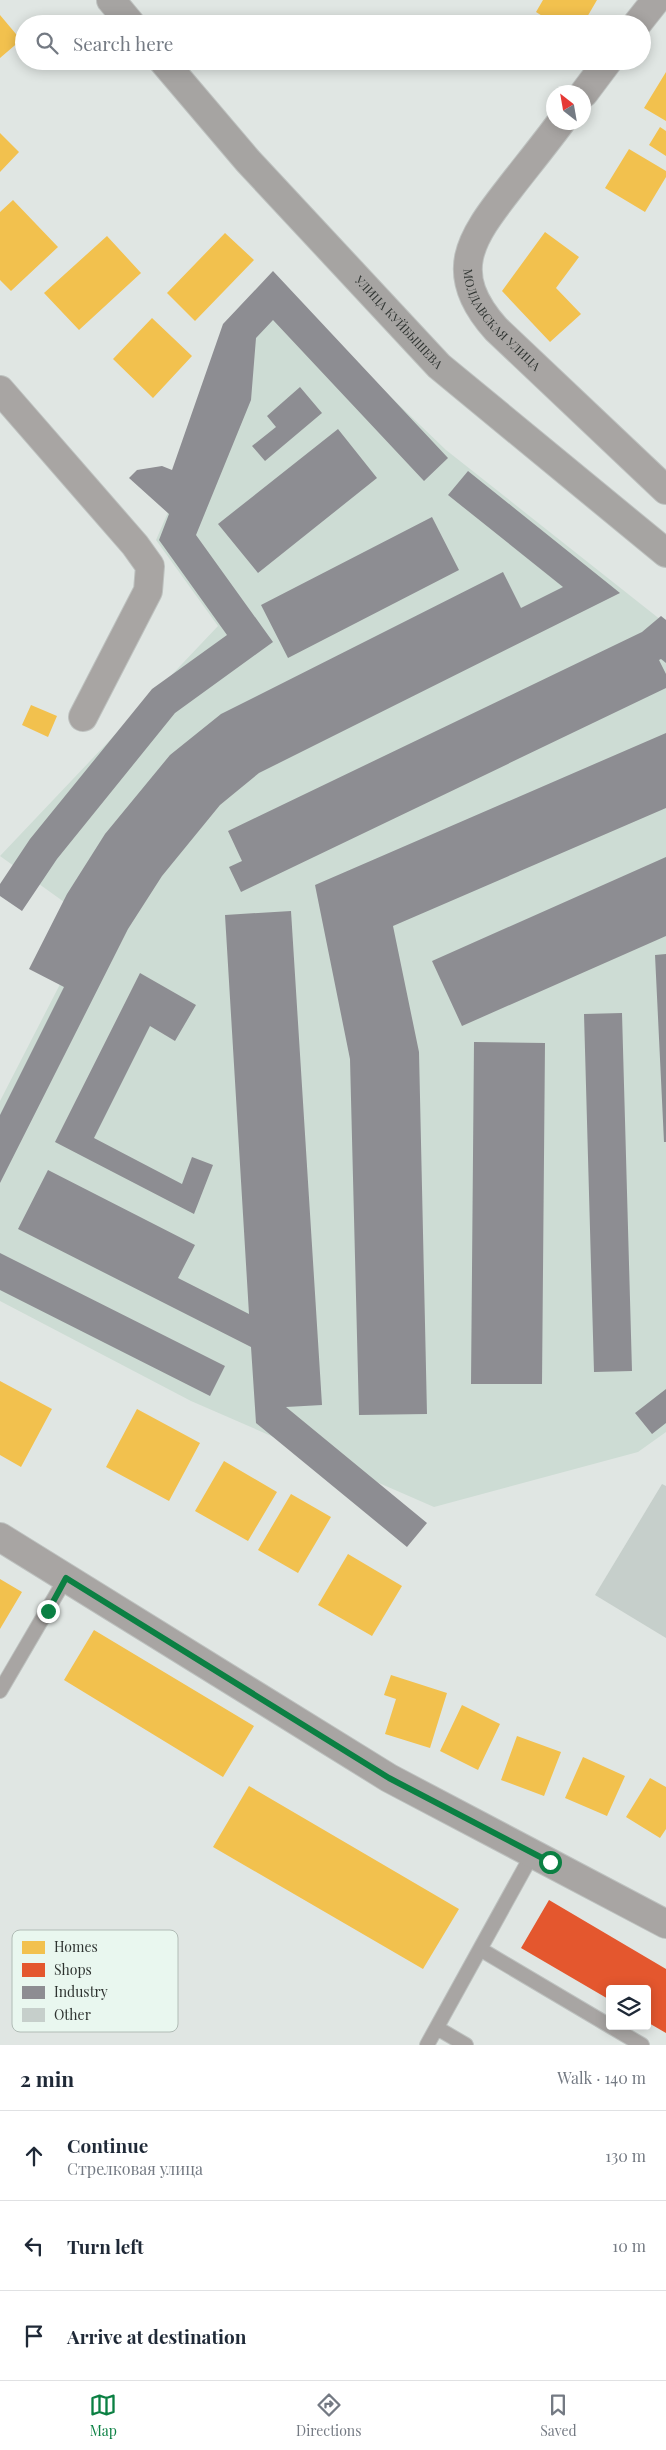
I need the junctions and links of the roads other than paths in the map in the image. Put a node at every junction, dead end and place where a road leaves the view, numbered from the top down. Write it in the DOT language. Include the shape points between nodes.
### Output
graph roads {
  1 [pos="111,0"];
  2 [pos="656,0"];
  3 [pos="124,15"];
  4 [pos="644,15"];
  5 [pos="171,70"];
  6 [pos="601,70"];
  7 [pos="590,85"];
  8 [pos="555,130"];
  9 [pos="0,390"];
  10 [pos="666,490"];
  11 [pos="666,553"];
  12 [pos="83,717"];
  13 [pos="0,1538"];
  14 [pos="66,1578"];
  15 [pos="0,1691"];
  16 [pos="533,1853"];
  17 [pos="666,1924"];
  18 [pos="480,1949"];
  19 [pos="606,2024"];
  20 [pos="437,2028"];
  21 [pos="617,2030"];
  22 [pos="427,2045"];
  23 [pos="466,2045"];
  24 [pos="642,2045"];
  1 -- 3 [label="main road"];
  2 -- 4 [label="street"];
  5 -- 11 [label="main road, УЛИЦА КУЙБЫШЕВА" via="248,161 439,366"];
  6 -- 7 [label="street"];
  8 -- 10 [label="street, МОЛДАВСКАЯ УЛИЦА" via="483,223 472,243 468,266 471,290 480,311 496,329"];
  9 -- 12 [label="street" via="150,566 148,591"];
  13 -- 14 [label="street"];
  14 -- 15 [label="lane"];
  14 -- 16 [label="street" via="389,1778"];
  16 -- 17 [label="street"];
  16 -- 18 [label="lane"];
  18 -- 19 [label="lane"];
  18 -- 20 [label="lane"];
  20 -- 22 [label="lane"];
  20 -- 23 [label="lane"];
  21 -- 24 [label="lane"];
}
